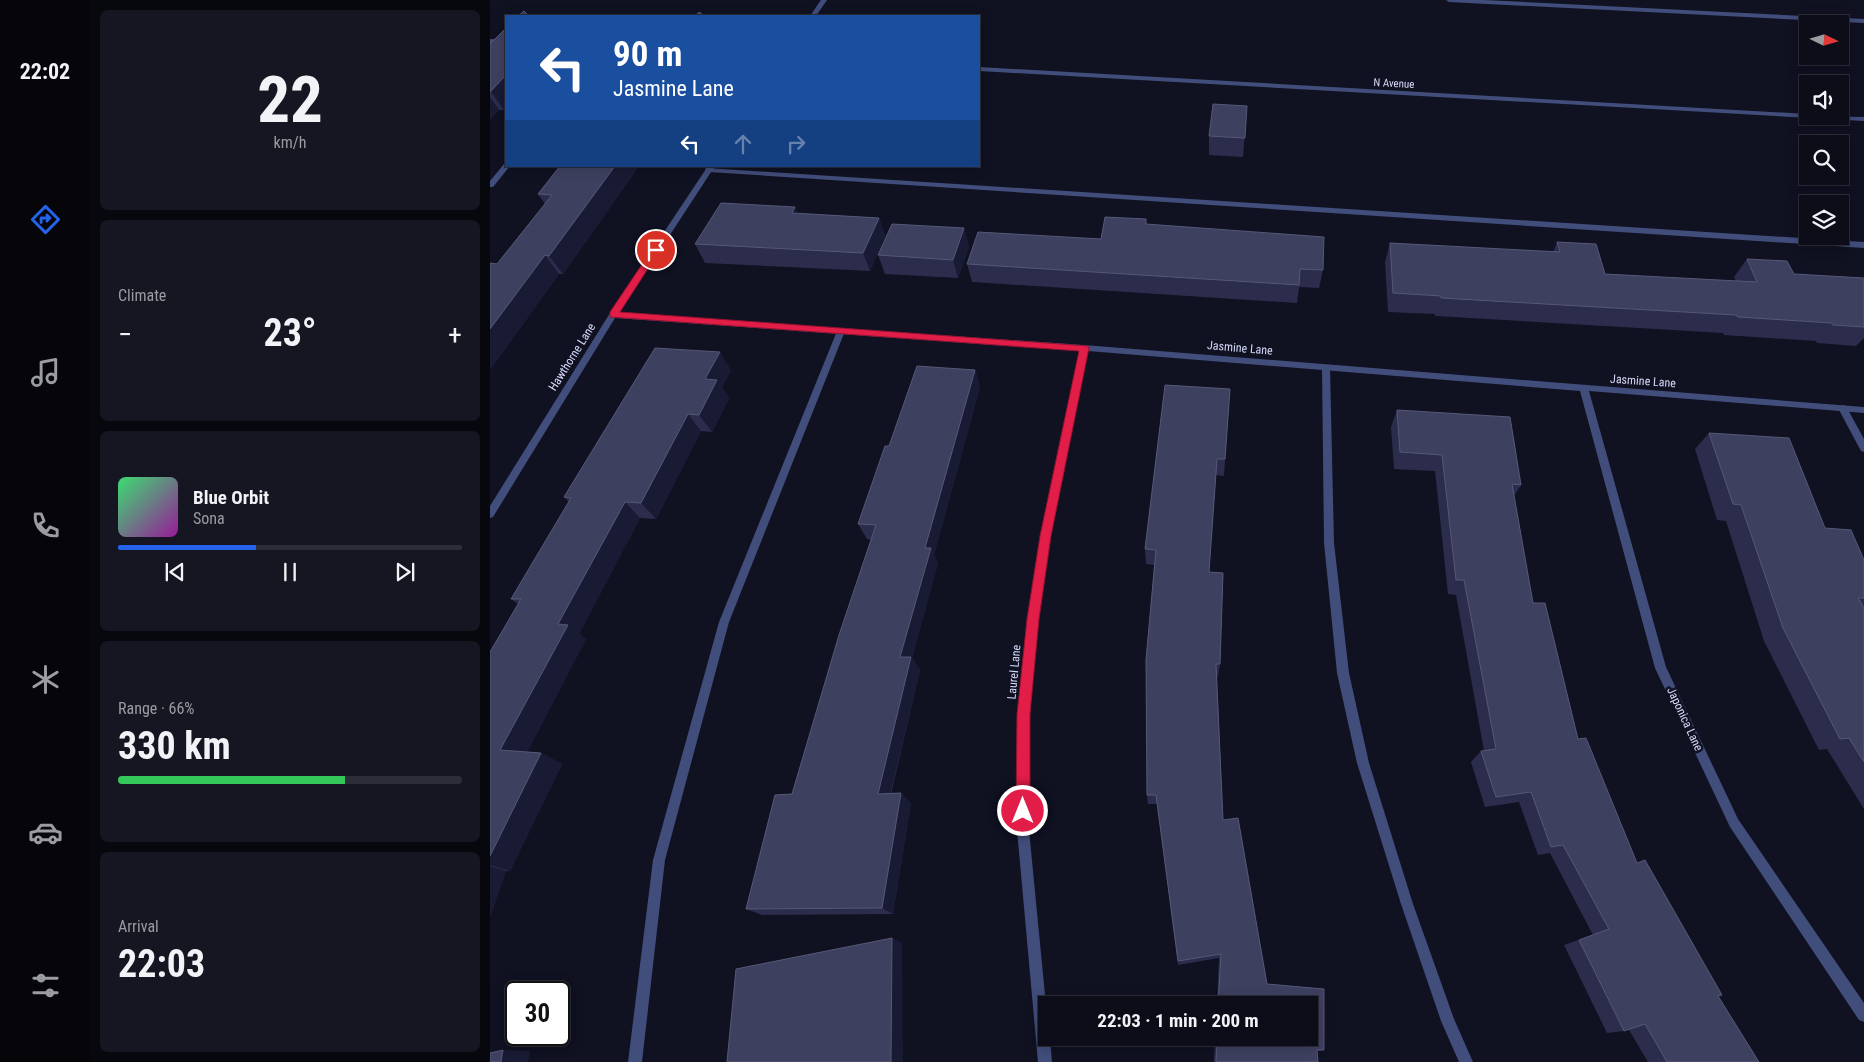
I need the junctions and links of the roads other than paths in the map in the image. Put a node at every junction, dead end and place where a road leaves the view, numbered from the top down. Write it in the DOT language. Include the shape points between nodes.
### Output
graph roads {
  1 [pos="824,0"];
  2 [pos="1450,0"];
  3 [pos="814,15"];
  4 [pos="1864,21"];
  5 [pos="490,41"];
  6 [pos="505,42"];
  7 [pos="980,69"];
  8 [pos="1799,115"];
  9 [pos="1849,118"];
  10 [pos="1864,119"];
  11 [pos="506,167"];
  12 [pos="711,168"];
  13 [pos="490,185"];
  14 [pos="1864,245"];
  15 [pos="613,315"];
  16 [pos="840,331"];
  17 [pos="1084,348"];
  18 [pos="1326,368"];
  19 [pos="1584,389"];
  20 [pos="1843,408"];
  21 [pos="1864,410"];
  22 [pos="1864,448"];
  23 [pos="490,514"];
  24 [pos="1864,1015"];
  25 [pos="635,1062"];
  26 [pos="1045,1062"];
  27 [pos="1466,1062"];
  1 -- 3 [label="street"];
  2 -- 4 [label="street"];
  5 -- 6 [label="street"];
  7 -- 8 [label="street, N Avenue"];
  9 -- 10 [label="street, N Avenue"];
  11 -- 13 [label="street"];
  12 -- 14 [label="street"];
  12 -- 15 [label="street, Hawthorne Lane"];
  15 -- 16 [label="street, Jasmine Lane"];
  15 -- 23 [label="street, Hawthorne Lane"];
  16 -- 17 [label="street, Jasmine Lane"];
  16 -- 25 [label="street" via="724,622 659,860"];
  17 -- 18 [label="street, Jasmine Lane"];
  17 -- 26 [label="street, Laurel Lane" via="1046,536 1033,619 1024,714 1023,830"];
  18 -- 19 [label="street, Jasmine Lane"];
  18 -- 27 [label="street" via="1329,544 1343,673 1364,763 1407,904 1448,1021"];
  19 -- 20 [label="street, Jasmine Lane"];
  19 -- 24 [label="street, Japonica Lane" via="1661,668 1734,823"];
  20 -- 21 [label="street, Jasmine Lane"];
  20 -- 22 [label="street"];
}
